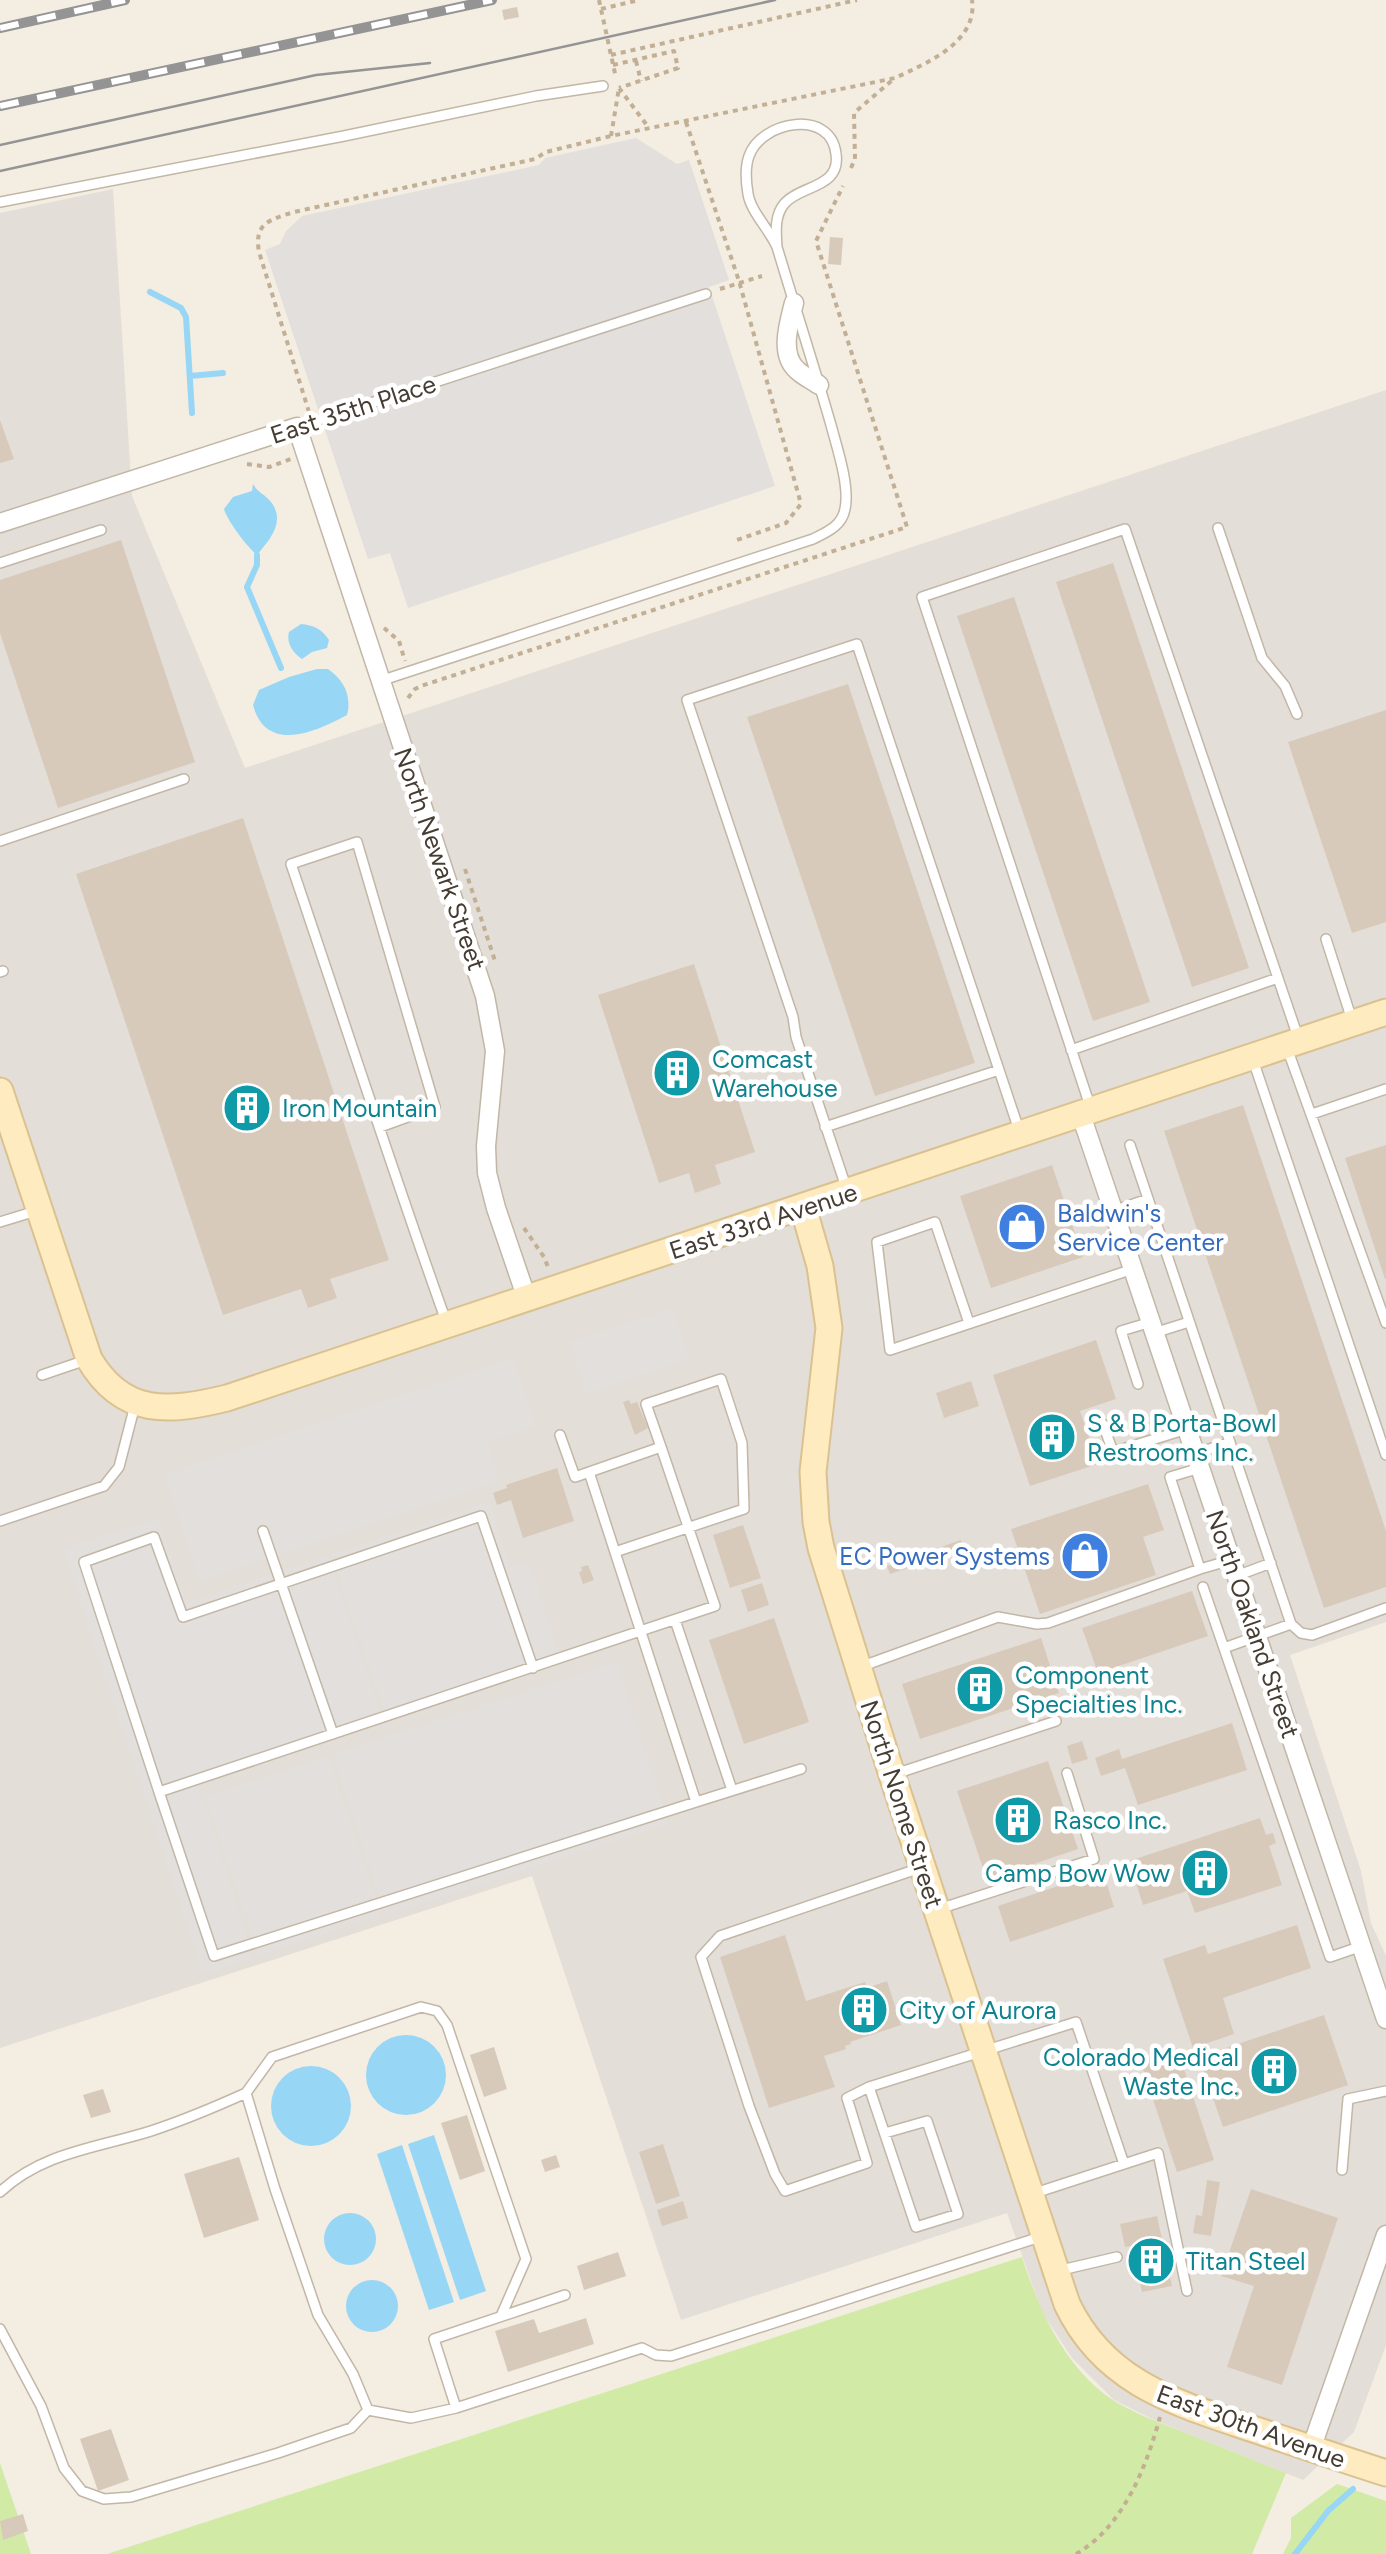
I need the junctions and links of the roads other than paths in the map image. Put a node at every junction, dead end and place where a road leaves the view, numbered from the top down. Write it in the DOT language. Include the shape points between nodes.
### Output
graph roads {
  1 [pos="602,86"];
  2 [pos="0,202"];
  3 [pos="777,247"];
  4 [pos="706,294"];
  5 [pos="794,303"];
  6 [pos="819,385"];
  7 [pos="297,428"];
  8 [pos="0,523"];
  9 [pos="1218,528"];
  10 [pos="101,530"];
  11 [pos="0,563"];
  12 [pos="380,681"];
  13 [pos="1296,714"];
  14 [pos="184,779"];
  15 [pos="0,841"];
  16 [pos="1326,939"];
  17 [pos="1278,978"];
  18 [pos="1386,1012"];
  19 [pos="1353,1023"];
  20 [pos="1293,1043"];
  21 [pos="1071,1050"];
  22 [pos="1252,1057"];
  23 [pos="999,1070"];
  24 [pos="1386,1089"];
  25 [pos="0,1091"];
  26 [pos="1086,1113"];
  27 [pos="1312,1114"];
  28 [pos="6,1127"];
  29 [pos="380,1127"];
  30 [pos="825,1128"];
  31 [pos="1021,1135"];
  32 [pos="1130,1146"];
  33 [pos="848,1192"];
  34 [pos="1148,1200"];
  35 [pos="803,1207"];
  36 [pos="39,1211"];
  37 [pos="1113,1211"];
  38 [pos="0,1222"];
  39 [pos="1133,1269"];
  40 [pos="526,1298"];
  41 [pos="1189,1322"];
  42 [pos="1386,1323"];
  43 [pos="448,1324"];
  44 [pos="969,1324"];
  45 [pos="1153,1327"];
  46 [pos="89,1359"];
  47 [pos="42,1376"];
  48 [pos="1138,1384"];
  49 [pos="136,1403"];
  50 [pos="1103,1424"];
  51 [pos="1187,1429"];
  52 [pos="560,1435"];
  53 [pos="1230,1442"];
  54 [pos="661,1448"];
  55 [pos="1386,1455"];
  56 [pos="1198,1461"];
  57 [pos="589,1472"];
  58 [pos="3,1520"];
  59 [pos="689,1527"];
  60 [pos="0,1530"];
  61 [pos="264,1530"];
  62 [pos="614,1552"];
  63 [pos="1271,1563"];
  64 [pos="1200,1568"];
  65 [pos="1234,1568"];
  66 [pos="283,1584"];
  67 [pos="1203,1587"];
  68 [pos="1386,1608"];
  69 [pos="675,1620"];
  70 [pos="1291,1624"];
  71 [pos="640,1631"];
  72 [pos="1257,1636"];
  73 [pos="1224,1648"];
  74 [pos="533,1668"];
  75 [pos="858,1668"];
  76 [pos="1056,1721"];
  77 [pos="332,1734"];
  78 [pos="801,1769"];
  79 [pos="1067,1773"];
  80 [pos="892,1775"];
  81 [pos="732,1790"];
  82 [pos="159,1792"];
  83 [pos="696,1802"];
  84 [pos="923,1867"];
  85 [pos="936,1910"];
  86 [pos="1362,1946"];
  87 [pos="1386,2020"];
  88 [pos="983,2051"];
  89 [pos="869,2087"];
  90 [pos="1386,2091"];
  91 [pos="246,2093"];
  92 [pos="885,2133"];
  93 [pos="1124,2164"];
  94 [pos="1342,2170"];
  95 [pos="0,2192"];
  96 [pos="1029,2194"];
  97 [pos="1043,2236"];
  98 [pos="1386,2236"];
  99 [pos="1117,2257"];
  100 [pos="1054,2272"];
  101 [pos="1187,2291"];
  102 [pos="565,2296"];
  103 [pos="502,2316"];
  104 [pos="0,2329"];
  105 [pos="1120,2372"];
  106 [pos="456,2408"];
  107 [pos="368,2410"];
  108 [pos="1311,2449"];
  109 [pos="1386,2473"];
  1 -- 2 [label="lane"];
  3 -- 3 [label="lane" via="777,220 786,202 819,186 835,166 833,144 813,126 778,128 748,157 750,202"];
  3 -- 5 [label="lane"];
  4 -- 7 [label="lane, East 35th Place"];
  5 -- 6 [label="street" via="789,356 794,368"];
  6 -- 12 [label="lane" via="846,494 841,520 829,531"];
  7 -- 8 [label="street, East 35th Place"];
  7 -- 12 [label="street, North Newark Street"];
  9 -- 13 [label="lane" via="1262,658 1285,686"];
  10 -- 11 [label="lane"];
  12 -- 40 [label="street, North Newark Street" via="485,996 494,1050 486,1166"];
  14 -- 15 [label="lane"];
  16 -- 19 [label="lane"];
  17 -- 20 [label="lane"];
  17 -- 21 [label="lane"];
  17 -- 21 [label="lane" via="1125,529 922,597"];
  18 -- 19 [label="street, East 33rd Avenue"];
  19 -- 20 [label="street, East 33rd Avenue"];
  20 -- 22 [label="street, East 33rd Avenue"];
  20 -- 27 [label="lane"];
  21 -- 26 [label="lane"];
  22 -- 26 [label="street, East 33rd Avenue"];
  22 -- 55 [label="lane"];
  23 -- 30 [label="lane"];
  23 -- 30 [label="lane" via="856,644 687,700"];
  23 -- 31 [label="lane"];
  24 -- 27 [label="lane"];
  25 -- 28 [label="street"];
  26 -- 31 [label="street, East 33rd Avenue"];
  26 -- 37 [label="street, North Oakland Street"];
  27 -- 42 [label="lane"];
  28 -- 36 [label="street"];
  29 -- 29 [label="lane" via="291,864 357,842 435,1107"];
  29 -- 43 [label="lane"];
  30 -- 33 [label="lane"];
  31 -- 33 [label="street, East 33rd Avenue"];
  32 -- 34 [label="lane"];
  33 -- 35 [label="street, East 33rd Avenue"];
  34 -- 37 [label="lane"];
  34 -- 41 [label="lane"];
  35 -- 40 [label="street, East 33rd Avenue"];
  35 -- 75 [label="street, North Nome Street" via="829,1328 813,1472 816,1522"];
  36 -- 38 [label="lane"];
  36 -- 46 [label="street"];
  37 -- 39 [label="street, North Oakland Street"];
  39 -- 44 [label="lane"];
  39 -- 45 [label="street, North Oakland Street"];
  40 -- 43 [label="street, East 33rd Avenue"];
  41 -- 45 [label="lane"];
  41 -- 53 [label="lane"];
  43 -- 49 [label="street, East 33rd Avenue" via="217,1400 165,1409"];
  44 -- 44 [label="lane" via="890,1350 876,1242 934,1222"];
  45 -- 48 [label="lane" via="1121,1331"];
  45 -- 51 [label="street, North Oakland Street"];
  46 -- 47 [label="lane"];
  46 -- 49 [label="street" via="111,1389"];
  49 -- 58 [label="lane" via="119,1466 104,1486"];
  50 -- 51 [label="lane" via="1113,1452"];
  51 -- 56 [label="street, North Oakland Street"];
  52 -- 57 [label="lane" via="575,1477"];
  53 -- 56 [label="lane"];
  53 -- 63 [label="lane"];
  54 -- 57 [label="lane"];
  54 -- 59 [label="lane"];
  54 -- 59 [label="lane" via="646,1404 722,1379 742,1443 744,1510"];
  56 -- 64 [label="lane" via="1170,1477"];
  56 -- 65 [label="street, North Oakland Street"];
  57 -- 62 [label="lane"];
  58 -- 60 [label="lane"];
  59 -- 62 [label="lane"];
  59 -- 69 [label="lane" via="715,1606"];
  61 -- 66 [label="lane"];
  62 -- 71 [label="lane"];
  63 -- 65 [label="lane"];
  63 -- 70 [label="lane"];
  64 -- 65 [label="lane"];
  64 -- 75 [label="lane" via="1048,1623 1001,1616"];
  65 -- 72 [label="street, North Oakland Street"];
  66 -- 74 [label="lane" via="482,1516"];
  66 -- 77 [label="lane"];
  66 -- 82 [label="lane" via="182,1618 154,1536 84,1562"];
  67 -- 73 [label="lane"];
  68 -- 70 [label="lane" via="1312,1635"];
  69 -- 71 [label="lane"];
  69 -- 81 [label="lane"];
  70 -- 72 [label="lane"];
  71 -- 74 [label="lane"];
  71 -- 83 [label="lane"];
  72 -- 73 [label="lane"];
  72 -- 86 [label="street, North Oakland Street"];
  73 -- 86 [label="lane" via="1330,1957"];
  74 -- 77 [label="lane"];
  75 -- 80 [label="street, North Nome Street"];
  76 -- 80 [label="lane"];
  77 -- 82 [label="lane"];
  78 -- 81 [label="lane"];
  79 -- 85 [label="lane" via="1094,1858"];
  80 -- 84 [label="street, North Nome Street"];
  81 -- 83 [label="lane"];
  82 -- 83 [label="lane" via="214,1956"];
  84 -- 85 [label="street, North Nome Street"];
  84 -- 89 [label="lane" via="720,1936 701,1956 749,2106 785,2190 868,2162 848,2098"];
  85 -- 88 [label="street, North Nome Street"];
  86 -- 87 [label="street, North Oakland Street"];
  88 -- 89 [label="lane"];
  88 -- 93 [label="lane" via="1076,2022"];
  88 -- 96 [label="street, North Nome Street"];
  89 -- 92 [label="lane"];
  90 -- 94 [label="lane" via="1348,2099"];
  91 -- 95 [label="lane" via="150,2131 53,2157"];
  91 -- 103 [label="lane" via="272,2057 421,2007 437,2012 447,2024 526,2258"];
  91 -- 107 [label="lane" via="318,2315"];
  92 -- 92 [label="lane" via="916,2227 958,2214 927,2121"];
  93 -- 96 [label="lane"];
  93 -- 101 [label="lane" via="1158,2154"];
  96 -- 97 [label="street, North Nome Street"];
  97 -- 100 [label="street, North Nome Street"];
  97 -- 106 [label="lane" via="672,2356 642,2348"];
  98 -- 108 [label="street"];
  99 -- 100 [label="lane"];
  100 -- 105 [label="street, North Nome Street" via="1085,2336"];
  102 -- 103 [label="lane"];
  103 -- 106 [label="lane" via="434,2339"];
  104 -- 107 [label="lane" via="42,2406 64,2468 82,2491 104,2499 278,2453 351,2428"];
  105 -- 108 [label="street, East 30th Avenue" via="1165,2398"];
  106 -- 107 [label="lane" via="411,2418"];
  108 -- 109 [label="street, East 30th Avenue"];
}
